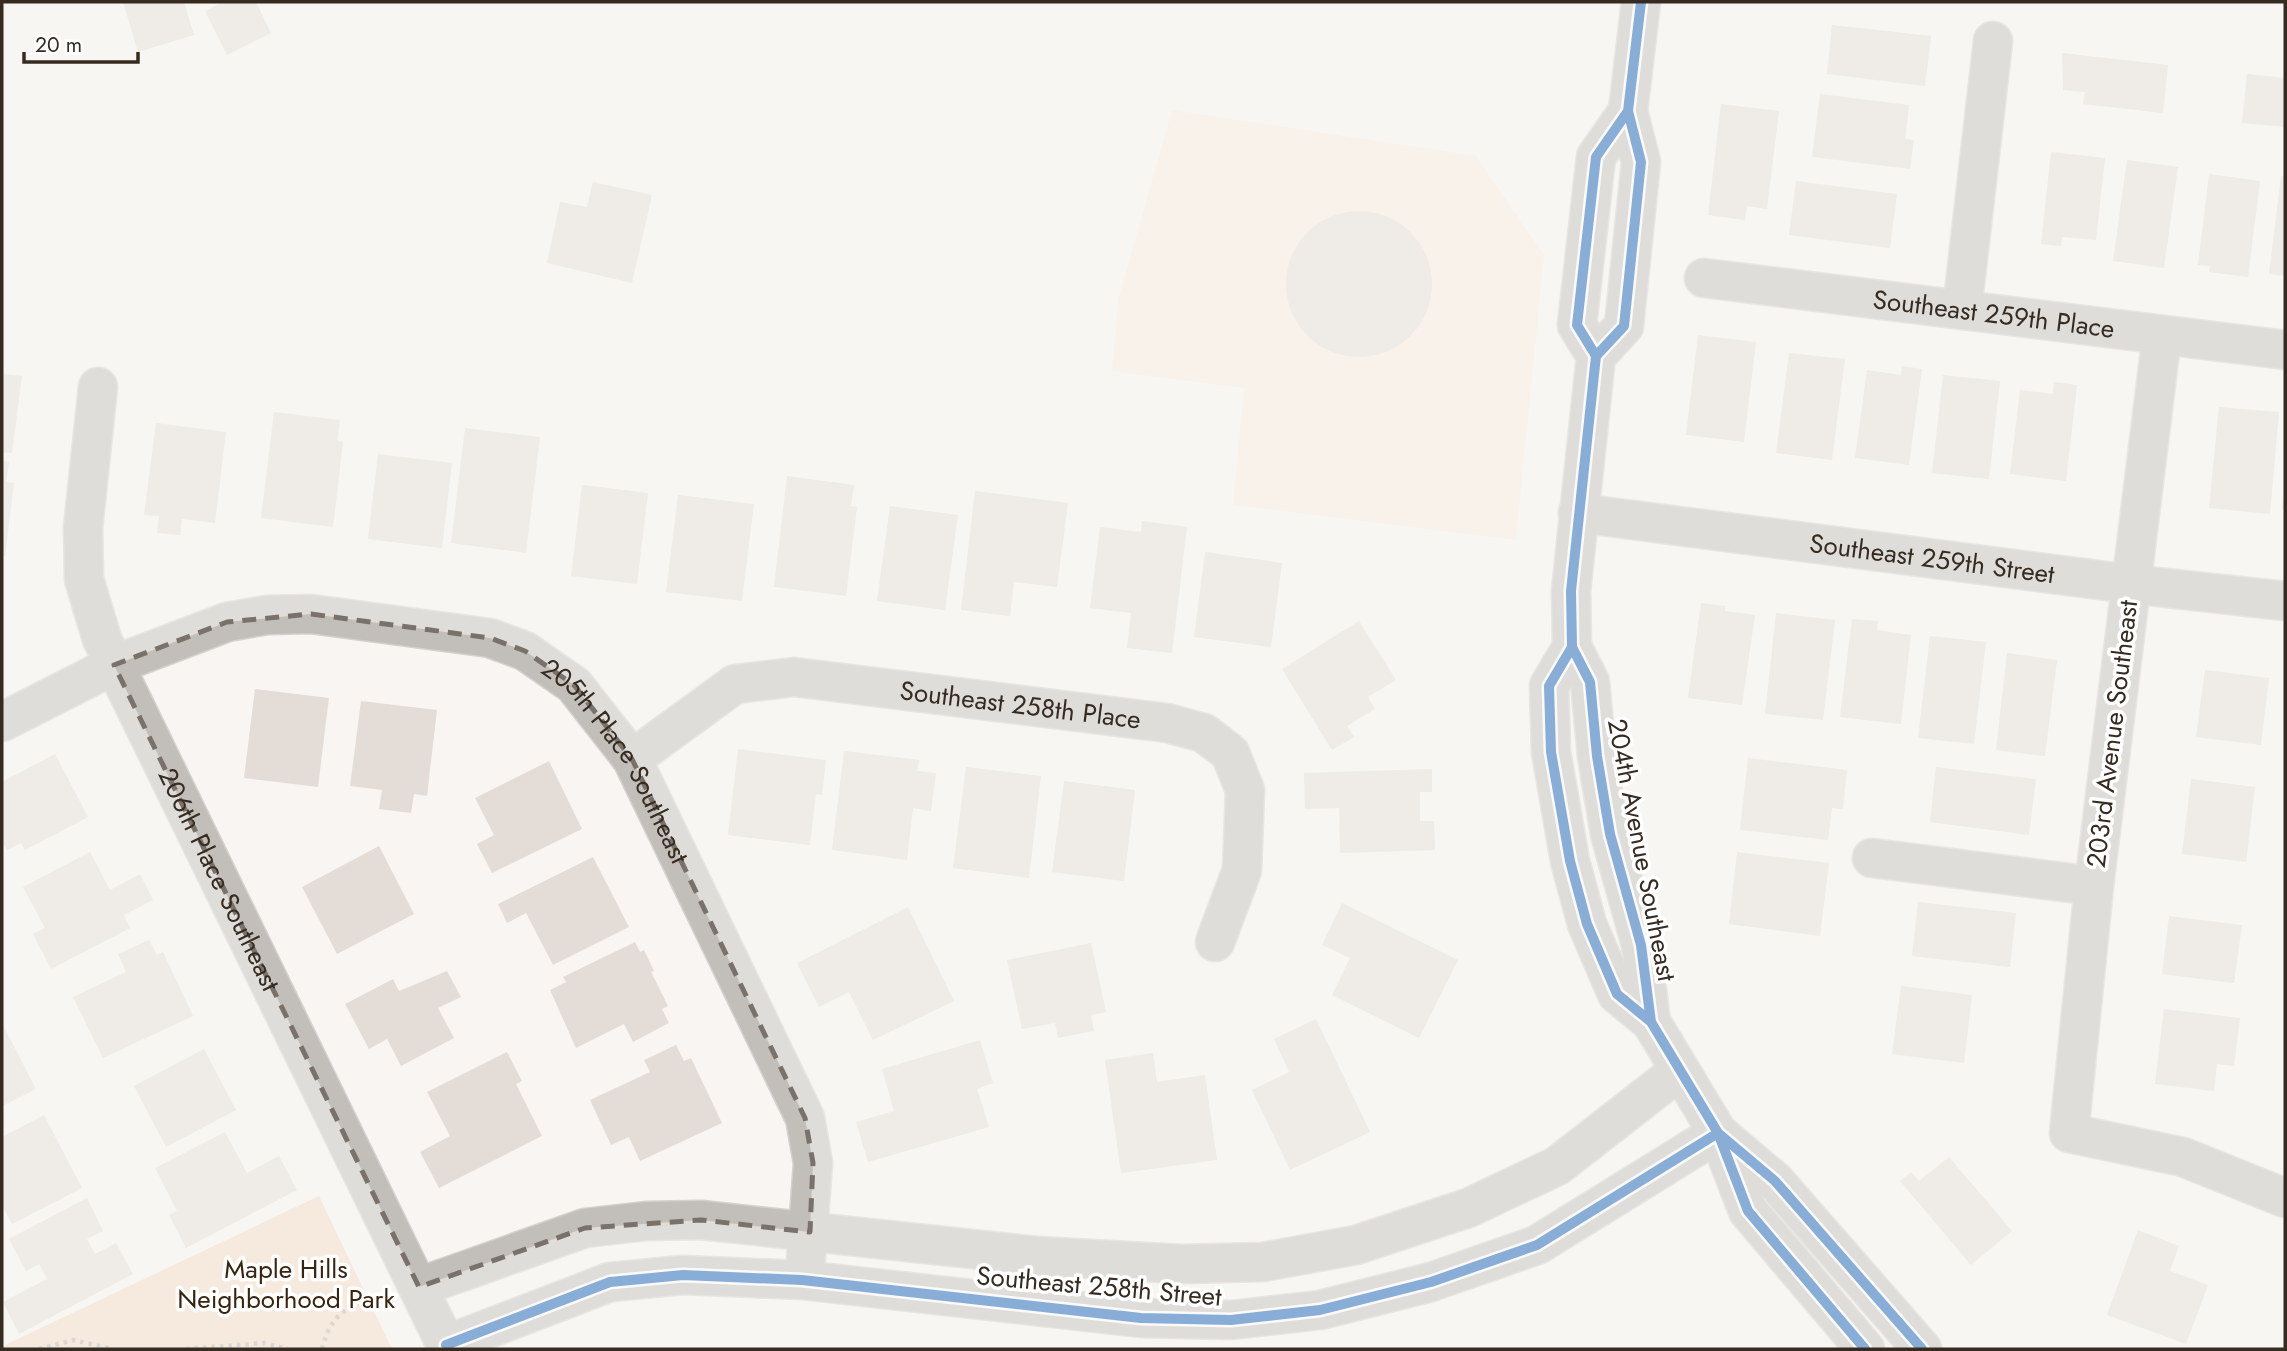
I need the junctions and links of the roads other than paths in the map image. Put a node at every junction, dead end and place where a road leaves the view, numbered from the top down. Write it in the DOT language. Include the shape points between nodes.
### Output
graph roads {
  1 [pos="1641,2"];
  2 [pos="1993,41"];
  3 [pos="1704,278"];
  4 [pos="1962,310"];
  5 [pos="2162,335"];
  6 [pos="2285,350"];
  7 [pos="98,387"];
  8 [pos="1578,513"];
  9 [pos="2130,584"];
  10 [pos="2285,601"];
  11 [pos="114,665"];
  12 [pos="2,722"];
  13 [pos="632,759"];
  14 [pos="1872,858"];
  15 [pos="2094,886"];
  16 [pos="1215,942"];
  17 [pos="1679,1071"];
  18 [pos="1718,1133"];
  19 [pos="2285,1198"];
  20 [pos="810,1232"];
  21 [pos="802,1280"];
  22 [pos="418,1285"];
  23 [pos="447,1347"];
  24 [pos="1865,1349"];
  25 [pos="1922,1349"];
  1 -- 8 [label="street, 204th Avenue Southeast" via="1628,111 1641,162 1624,326 1596,356"];
  2 -- 4 [label="street"];
  3 -- 4 [label="street, Southeast 259th Place"];
  4 -- 5 [label="street, Southeast 259th Place"];
  5 -- 6 [label="street, Southeast 259th Place"];
  5 -- 9 [label="street, 203rd Avenue Southeast"];
  7 -- 11 [label="street, 206th Place Southeast" via="83,528 84,579"];
  8 -- 9 [label="street, Southeast 259th Street"];
  8 -- 17 [label="street, 204th Avenue Southeast" via="1571,591 1572,648 1590,682 1610,835 1641,945 1651,1022"];
  9 -- 10 [label="street, Southeast 259th Street"];
  9 -- 15 [label="street, 203rd Avenue Southeast"];
  11 -- 12 [label="street"];
  11 -- 13 [label="street, 205th Place Southeast" via="227,622 267,615 311,614 489,638 525,651 574,685"];
  11 -- 22 [label="street, 206th Place Southeast"];
  13 -- 16 [label="street, Southeast 258th Place" via="736,684 794,677 1167,723 1204,733 1230,753 1245,790 1242,870"];
  13 -- 20 [label="street, 205th Place Southeast" via="805,1118 813,1163"];
  14 -- 15 [label="street"];
  15 -- 19 [label="street, 203rd Avenue Southeast" via="2069,1133 2183,1157"];
  17 -- 18 [label="street, 204th Avenue Southeast"];
  17 -- 20 [label="street, Southeast 258th Street" via="1558,1166 1468,1208 1356,1245 1263,1262 1182,1264 1037,1256"];
  18 -- 21 [label="street, Southeast 258th Street" via="1538,1245 1431,1282 1320,1310 1231,1320 1141,1318"];
  18 -- 24 [label="street, 204th Avenue Southeast" via="1748,1211"];
  18 -- 25 [label="street, 204th Avenue Southeast" via="1775,1181"];
  20 -- 21 [label="street, 205th Place Southeast"];
  20 -- 22 [label="street, Southeast 258th Street" via="701,1220 585,1228"];
  21 -- 23 [label="street, Southeast 258th Street" via="683,1275 610,1282"];
  22 -- 23 [label="street, 206th Place Southeast"];
}
